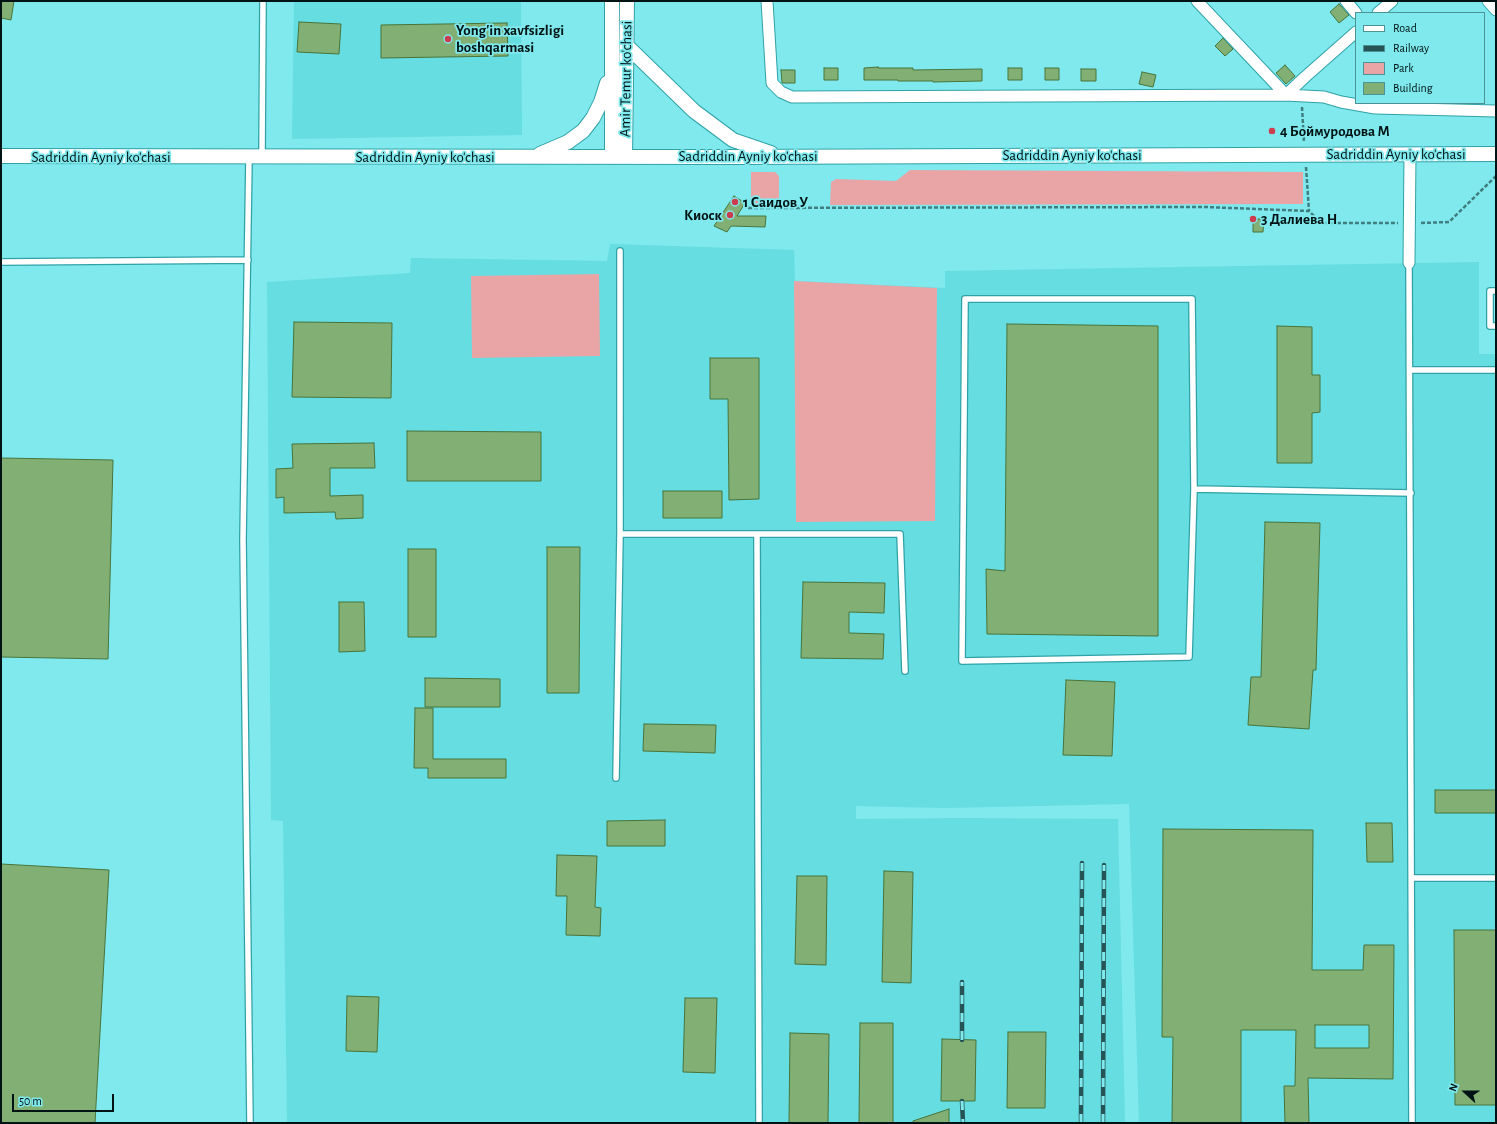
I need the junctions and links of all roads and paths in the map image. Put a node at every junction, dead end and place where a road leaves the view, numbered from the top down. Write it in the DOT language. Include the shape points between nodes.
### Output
graph roads {
  1 [pos="263,1"];
  2 [pos="612,1"];
  3 [pos="627,1"];
  4 [pos="767,1"];
  5 [pos="1197,1"];
  6 [pos="1346,1"];
  7 [pos="1392,1"];
  8 [pos="1488,1"];
  9 [pos="1496,10"];
  10 [pos="1355,12"];
  11 [pos="1379,12"];
  12 [pos="1355,33"];
  13 [pos="627,46"];
  14 [pos="611,71"];
  15 [pos="1286,96"];
  16 [pos="1496,111"];
  17 [pos="1410,154"];
  18 [pos="1496,154"];
  19 [pos="1,156"];
  20 [pos="535,156"];
  21 [pos="619,156"];
  22 [pos="779,156"];
  23 [pos="256,157"];
  24 [pos="1496,176"];
  25 [pos="748,208"];
  26 [pos="1409,223"];
  27 [pos="620,252"];
  28 [pos="248,260"];
  29 [pos="1,262"];
  30 [pos="1409,263"];
  31 [pos="1496,291"];
  32 [pos="1496,326"];
  33 [pos="1410,370"];
  34 [pos="1496,370"];
  35 [pos="1194,489"];
  36 [pos="1411,493"];
  37 [pos="620,534"];
  38 [pos="757,534"];
  39 [pos="905,671"];
  40 [pos="616,778"];
  41 [pos="1412,878"];
  42 [pos="1496,878"];
  43 [pos="250,1123"];
  44 [pos="759,1123"];
  45 [pos="1412,1123"];
  1 -- 23 [label="lane"];
  2 -- 14 [label="street, Amir Temur ko'chasi"];
  3 -- 13 [label="street, Amir Temur ko'chasi"];
  4 -- 15 [label="street" via="772,83 780,92 792,96"];
  5 -- 15 [label="street"];
  6 -- 10 [label="street"];
  7 -- 11 [label="street"];
  8 -- 9 [label="street"];
  12 -- 15 [label="street"];
  13 -- 21 [label="street, Amir Temur ko'chasi"];
  13 -- 22 [label="street" via="694,112 733,140"];
  14 -- 20 [label="street" via="601,102 583,131 568,142"];
  14 -- 21 [label="street, Amir Temur ko'chasi"];
  15 -- 16 [label="street" via="1324,97 1375,108"];
  17 -- 18 [label="street, Sadriddin Ayniy ko'chasi"];
  17 -- 22 [label="street, Sadriddin Ayniy ko'chasi"];
  17 -- 26 [label="street"];
  19 -- 23 [label="street, Sadriddin Ayniy ko'chasi"];
  20 -- 21 [label="street, Sadriddin Ayniy ko'chasi"];
  20 -- 23 [label="street, Sadriddin Ayniy ko'chasi"];
  21 -- 22 [label="street, Sadriddin Ayniy ko'chasi"];
  23 -- 28 [label="lane"];
  24 -- 26 [label="path" via="1449,222"];
  25 -- 26 [label="path" via="1205,207 1309,211 1321,223"];
  26 -- 30 [label="street"];
  27 -- 37 [label="lane"];
  28 -- 29 [label="lane"];
  28 -- 43 [label="lane" via="242,539"];
  30 -- 33 [label="lane"];
  31 -- 32 [label="lane" via="1490,291 1490,326"];
  33 -- 34 [label="lane"];
  33 -- 36 [label="lane"];
  35 -- 35 [label="lane" via="1189,657 962,661 965,299 1192,299"];
  35 -- 36 [label="lane"];
  36 -- 41 [label="lane"];
  37 -- 38 [label="lane"];
  37 -- 40 [label="lane"];
  38 -- 39 [label="lane" via="900,534"];
  38 -- 44 [label="lane"];
  41 -- 42 [label="lane"];
  41 -- 45 [label="lane"];
}
